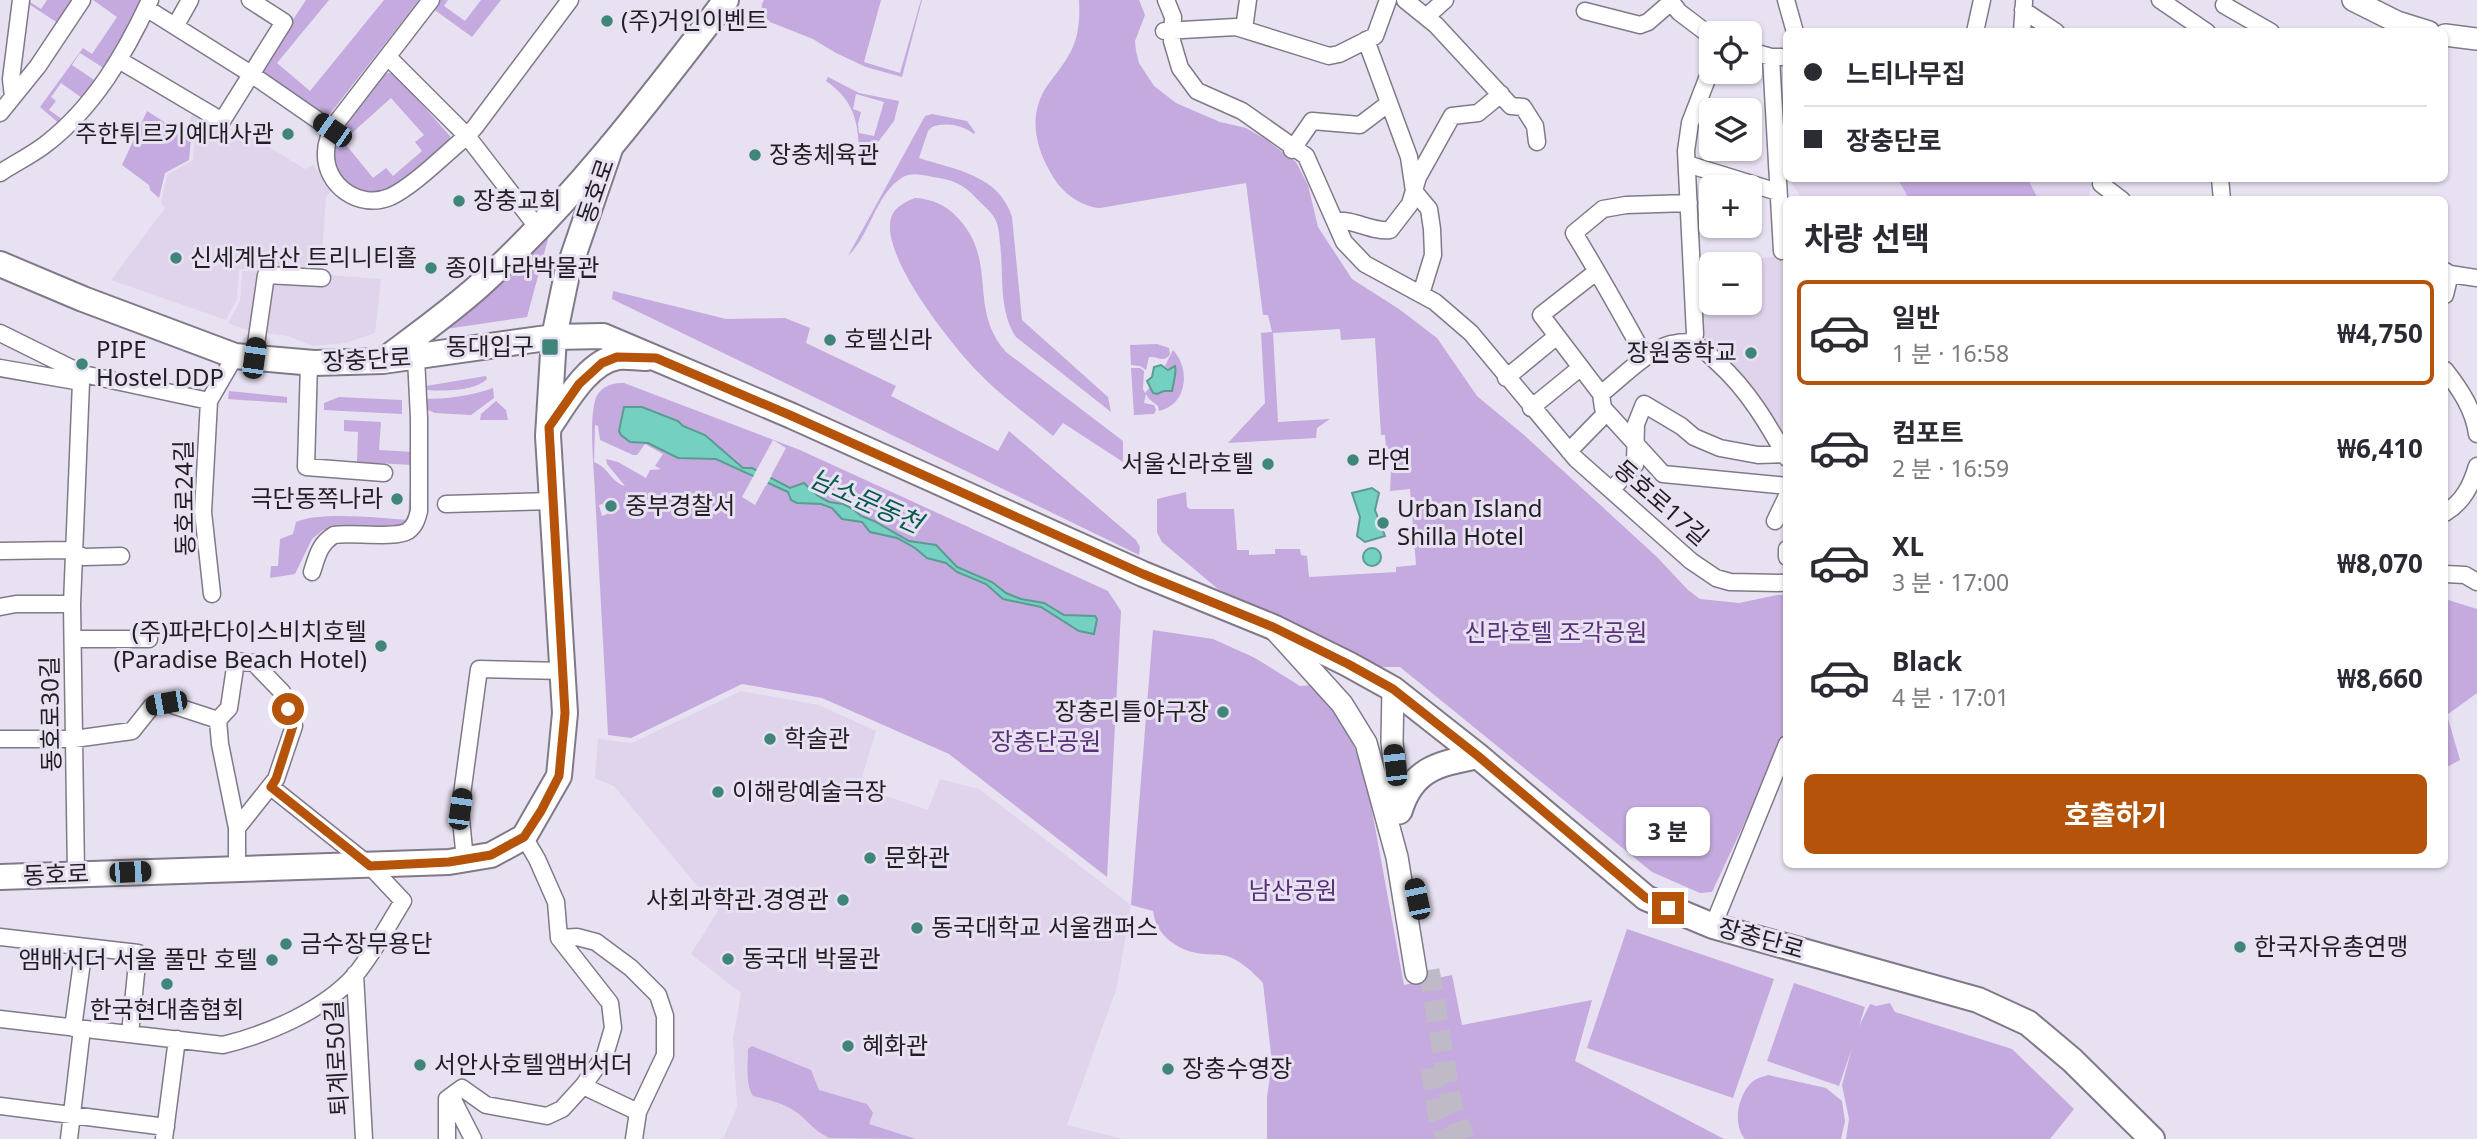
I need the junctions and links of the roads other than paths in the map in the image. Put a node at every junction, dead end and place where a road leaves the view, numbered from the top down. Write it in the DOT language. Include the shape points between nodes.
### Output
graph roads {
  1 [pos="21,0"];
  2 [pos="82,0"];
  3 [pos="190,0"];
  4 [pos="250,0"];
  5 [pos="431,0"];
  6 [pos="570,0"];
  7 [pos="726,0"];
  8 [pos="1166,0"];
  9 [pos="1248,0"];
  10 [pos="1388,0"];
  11 [pos="1405,0"];
  12 [pos="1445,0"];
  13 [pos="1786,0"];
  14 [pos="1982,0"];
  15 [pos="2160,0"];
  16 [pos="2353,0"];
  17 [pos="1671,1"];
  18 [pos="148,4"];
  19 [pos="2023,5"];
  20 [pos="2224,5"];
  21 [pos="1585,11"];
  22 [pos="1426,17"];
  23 [pos="176,25"];
  24 [pos="1699,27"];
  25 [pos="1793,28"];
  26 [pos="1976,28"];
  27 [pos="2022,28"];
  28 [pos="2051,28"];
  29 [pos="2201,28"];
  30 [pos="2264,28"];
  31 [pos="2416,28"];
  32 [pos="1244,29"];
  33 [pos="1168,30"];
  34 [pos="2448,35"];
  35 [pos="2477,39"];
  36 [pos="1366,40"];
  37 [pos="388,57"];
  38 [pos="1779,57"];
  39 [pos="119,60"];
  40 [pos="251,75"];
  41 [pos="1705,84"];
  42 [pos="1500,94"];
  43 [pos="13,97"];
  44 [pos="1389,103"];
  45 [pos="0,113"];
  46 [pos="332,130"];
  47 [pos="467,136"];
  48 [pos="1537,142"];
  49 [pos="611,146"];
  50 [pos="1293,148"];
  51 [pos="1687,164"];
  52 [pos="0,173"];
  53 [pos="2100,187"];
  54 [pos="1414,191"];
  55 [pos="1778,192"];
  56 [pos="2115,196"];
  57 [pos="1689,203"];
  58 [pos="1335,221"];
  59 [pos="538,228"];
  60 [pos="1782,251"];
  61 [pos="0,264"];
  62 [pos="1596,272"];
  63 [pos="2448,273"];
  64 [pos="322,278"];
  65 [pos="2477,278"];
  66 [pos="1421,295"];
  67 [pos="0,332"];
  68 [pos="1557,336"];
  69 [pos="554,337"];
  70 [pos="1693,344"];
  71 [pos="1645,356"];
  72 [pos="245,357"];
  73 [pos="416,358"];
  74 [pos="656,358"];
  75 [pos="383,361"];
  76 [pos="309,363"];
  77 [pos="0,368"];
  78 [pos="1580,368"];
  79 [pos="2448,374"];
  80 [pos="82,378"];
  81 [pos="1506,378"];
  82 [pos="1601,394"];
  83 [pos="209,401"];
  84 [pos="1531,408"];
  85 [pos="1607,412"];
  86 [pos="548,432"];
  87 [pos="2477,434"];
  88 [pos="1636,442"];
  89 [pos="1569,451"];
  90 [pos="1783,452"];
  91 [pos="1783,456"];
  92 [pos="2477,466"];
  93 [pos="384,473"];
  94 [pos="1783,486"];
  95 [pos="1611,490"];
  96 [pos="552,500"];
  97 [pos="446,504"];
  98 [pos="1783,504"];
  99 [pos="2448,511"];
  100 [pos="1775,521"];
  101 [pos="0,551"];
  102 [pos="75,552"];
  103 [pos="121,556"];
  104 [pos="312,572"];
  105 [pos="2448,574"];
  106 [pos="2477,582"];
  107 [pos="1783,583"];
  108 [pos="212,594"];
  109 [pos="72,604"];
  110 [pos="0,607"];
  111 [pos="1273,627"];
  112 [pos="73,639"];
  113 [pos="149,639"];
  114 [pos="563,671"];
  115 [pos="1393,689"];
  116 [pos="218,720"];
  117 [pos="74,738"];
  118 [pos="0,739"];
  119 [pos="1783,754"];
  120 [pos="1478,756"];
  121 [pos="271,787"];
  122 [pos="1400,810"];
  123 [pos="237,828"];
  124 [pos="524,837"];
  125 [pos="465,860"];
  126 [pos="370,866"];
  127 [pos="237,869"];
  128 [pos="76,874"];
  129 [pos="0,877"];
  130 [pos="1713,926"];
  131 [pos="0,937"];
  132 [pos="559,938"];
  133 [pos="84,947"];
  134 [pos="355,974"];
  135 [pos="0,1019"];
  136 [pos="78,1028"];
  137 [pos="130,1034"];
  138 [pos="177,1040"];
  139 [pos="583,1086"];
  140 [pos="452,1096"];
  141 [pos="0,1106"];
  142 [pos="638,1112"];
  143 [pos="72,1115"];
  144 [pos="165,1133"];
  145 [pos="69,1139"];
  146 [pos="364,1139"];
  147 [pos="447,1139"];
  148 [pos="472,1139"];
  149 [pos="634,1139"];
  150 [pos="2152,1139"];
  1 -- 43 [label="street"];
  2 -- 43 [label="street"];
  3 -- 23 [label="street"];
  4 -- 40 [label="street" via="284,22"];
  5 -- 37 [label="street"];
  6 -- 47 [label="street"];
  7 -- 49 [label="main road, 동호로"];
  8 -- 33 [label="street, 동호로17길" via="1173,17"];
  9 -- 32 [label="street"];
  10 -- 36 [label="street" via="1375,36"];
  11 -- 22 [label="street"];
  12 -- 22 [label="street"];
  13 -- 25 [label="street"];
  14 -- 26 [label="street"];
  15 -- 29 [label="street"];
  16 -- 31 [label="main road"];
  17 -- 21 [label="street" via="1640,25"];
  17 -- 24 [label="street"];
  18 -- 23 [label="street"];
  18 -- 39 [label="street"];
  19 -- 27 [label="street"];
  19 -- 28 [label="street"];
  20 -- 30 [label="street"];
  22 -- 42 [label="street"];
  23 -- 40 [label="street"];
  32 -- 33 [label="street"];
  32 -- 36 [label="street" via="1329,57"];
  33 -- 50 [label="street, 동호로17길" via="1180,68 1197,91 1242,111"];
  34 -- 35 [label="main road"];
  36 -- 44 [label="street"];
  37 -- 46 [label="street"];
  37 -- 47 [label="street"];
  38 -- 55 [label="street"];
  39 -- 40 [label="street" via="222,121"];
  39 -- 52 [label="street" via="74,120"];
  40 -- 46 [label="street"];
  41 -- 51 [label="street" via="1690,124"];
  42 -- 48 [label="street" via="1511,106 1523,107 1535,126"];
  42 -- 54 [label="street" via="1478,113 1452,116"];
  43 -- 45 [label="street"];
  44 -- 50 [label="street" via="1360,125 1312,121"];
  44 -- 54 [label="street" via="1409,157"];
  46 -- 47 [label="street" via="326,145 330,175 348,194 375,201 402,190"];
  47 -- 59 [label="street"];
  49 -- 59 [label="main road"];
  49 -- 69 [label="main road, 동호로" via="567,274"];
  50 -- 58 [label="street, 동호로17길" via="1306,156"];
  51 -- 55 [label="street"];
  51 -- 57 [label="street"];
  53 -- 56 [label="street"];
  54 -- 58 [label="street" via="1390,230"];
  54 -- 66 [label="street" via="1429,209 1432,229 1433,255"];
  55 -- 60 [label="street"];
  57 -- 62 [label="street" via="1603,209 1574,233"];
  57 -- 70 [label="street"];
  58 -- 66 [label="street, 동호로17길" via="1344,242 1364,264"];
  59 -- 75 [label="main road" via="480,285"];
  61 -- 72 [label="main road, 장충단로"];
  62 -- 68 [label="street" via="1541,315"];
  62 -- 71 [label="street"];
  63 -- 65 [label="street"];
  64 -- 72 [label="street" via="266,275"];
  66 -- 81 [label="street, 동호로17길" via="1471,333"];
  67 -- 80 [label="street"];
  68 -- 78 [label="street"];
  68 -- 81 [label="street"];
  69 -- 73 [label="main road, 장충단로"];
  69 -- 74 [label="main road, 장충단로" via="603,336"];
  69 -- 86 [label="main road, 동호로"];
  70 -- 71 [label="street" via="1669,345"];
  70 -- 90 [label="street" via="1737,380"];
  71 -- 82 [label="street"];
  72 -- 76 [label="main road, 장충단로"];
  72 -- 83 [label="street, 동호로24길"];
  73 -- 75 [label="main road, 장충단로"];
  73 -- 104 [label="street" via="419,511 411,529 400,534 334,535 319,549"];
  74 -- 86 [label="main road" via="617,357 602,363 579,384"];
  74 -- 111 [label="main road, 장충단로"];
  75 -- 76 [label="main road, 장충단로"];
  76 -- 93 [label="street" via="306,467"];
  77 -- 80 [label="street"];
  78 -- 82 [label="street"];
  78 -- 84 [label="street"];
  79 -- 87 [label="street" via="2476,421"];
  80 -- 83 [label="street"];
  80 -- 102 [label="street, 동호로30길"];
  81 -- 84 [label="street, 동호로17길"];
  82 -- 85 [label="street"];
  83 -- 108 [label="street, 동호로24길" via="203,512"];
  84 -- 89 [label="street, 동호로17길"];
  85 -- 88 [label="street"];
  85 -- 89 [label="street"];
  86 -- 96 [label="main road, 동호로"];
  88 -- 91 [label="street" via="1636,424 1644,404 1694,437 1720,448"];
  88 -- 94 [label="street" via="1663,474"];
  88 -- 95 [label="street" via="1635,465"];
  89 -- 95 [label="street, 동호로17길"];
  92 -- 99 [label="street" via="2472,484"];
  95 -- 107 [label="street, 동호로17길" via="1716,578"];
  96 -- 97 [label="street"];
  96 -- 114 [label="main road, 동호로"];
  98 -- 100 [label="street"];
  101 -- 102 [label="street"];
  102 -- 103 [label="street" via="84,557"];
  102 -- 109 [label="street, 동호로30길"];
  105 -- 106 [label="street" via="2465,575"];
  109 -- 110 [label="street"];
  109 -- 112 [label="street, 동호로30길"];
  111 -- 115 [label="main road, 장충단로"];
  111 -- 122 [label="main road" via="1342,704 1366,743 1422,971"];
  112 -- 113 [label="street"];
  112 -- 117 [label="street, 동호로30길"];
  114 -- 124 [label="main road, 동호로" via="565,713 559,776"];
  114 -- 125 [label="street" via="479,669 460,809"];
  115 -- 120 [label="main road, 장충단로"];
  115 -- 122 [label="main road" via="1392,742"];
  116 -- 117 [label="street" via="166,703 152,706 132,731"];
  116 -- 121 [label="street" via="229,708 236,662 254,663 282,692 293,726"];
  116 -- 123 [label="street"];
  117 -- 118 [label="street"];
  117 -- 128 [label="street, 동호로30길"];
  119 -- 130 [label="street"];
  120 -- 122 [label="main road" via="1427,771 1405,795"];
  120 -- 130 [label="main road, 장충단로" via="1646,898"];
  121 -- 123 [label="street"];
  121 -- 126 [label="street"];
  123 -- 127 [label="street"];
  124 -- 125 [label="main road, 동호로" via="491,855"];
  124 -- 132 [label="street" via="556,902"];
  125 -- 126 [label="main road, 동호로"];
  126 -- 127 [label="main road, 동호로"];
  126 -- 134 [label="street" via="403,901"];
  127 -- 128 [label="main road, 동호로"];
  128 -- 129 [label="main road, 동호로"];
  130 -- 150 [label="main road, 장충단로" via="1978,1000 2028,1023"];
  131 -- 133 [label="street"];
  132 -- 139 [label="street" via="610,1003 613,1028 605,1055"];
  132 -- 142 [label="street" via="596,942 657,995 665,1016 665,1055"];
  133 -- 136 [label="street"];
  133 -- 137 [label="street" via="138,953"];
  134 -- 138 [label="street" via="313,1009 242,1040 223,1045"];
  134 -- 146 [label="street, 퇴계로50길"];
  135 -- 136 [label="street"];
  136 -- 137 [label="street"];
  136 -- 143 [label="street"];
  137 -- 138 [label="street"];
  138 -- 144 [label="street"];
  139 -- 140 [label="street" via="562,1109 547,1116 486,1105 462,1088"];
  139 -- 142 [label="street"];
  140 -- 147 [label="street" via="447,1099"];
  140 -- 148 [label="street"];
  141 -- 143 [label="street"];
  142 -- 149 [label="street"];
  143 -- 144 [label="street"];
  143 -- 145 [label="street"];
}
